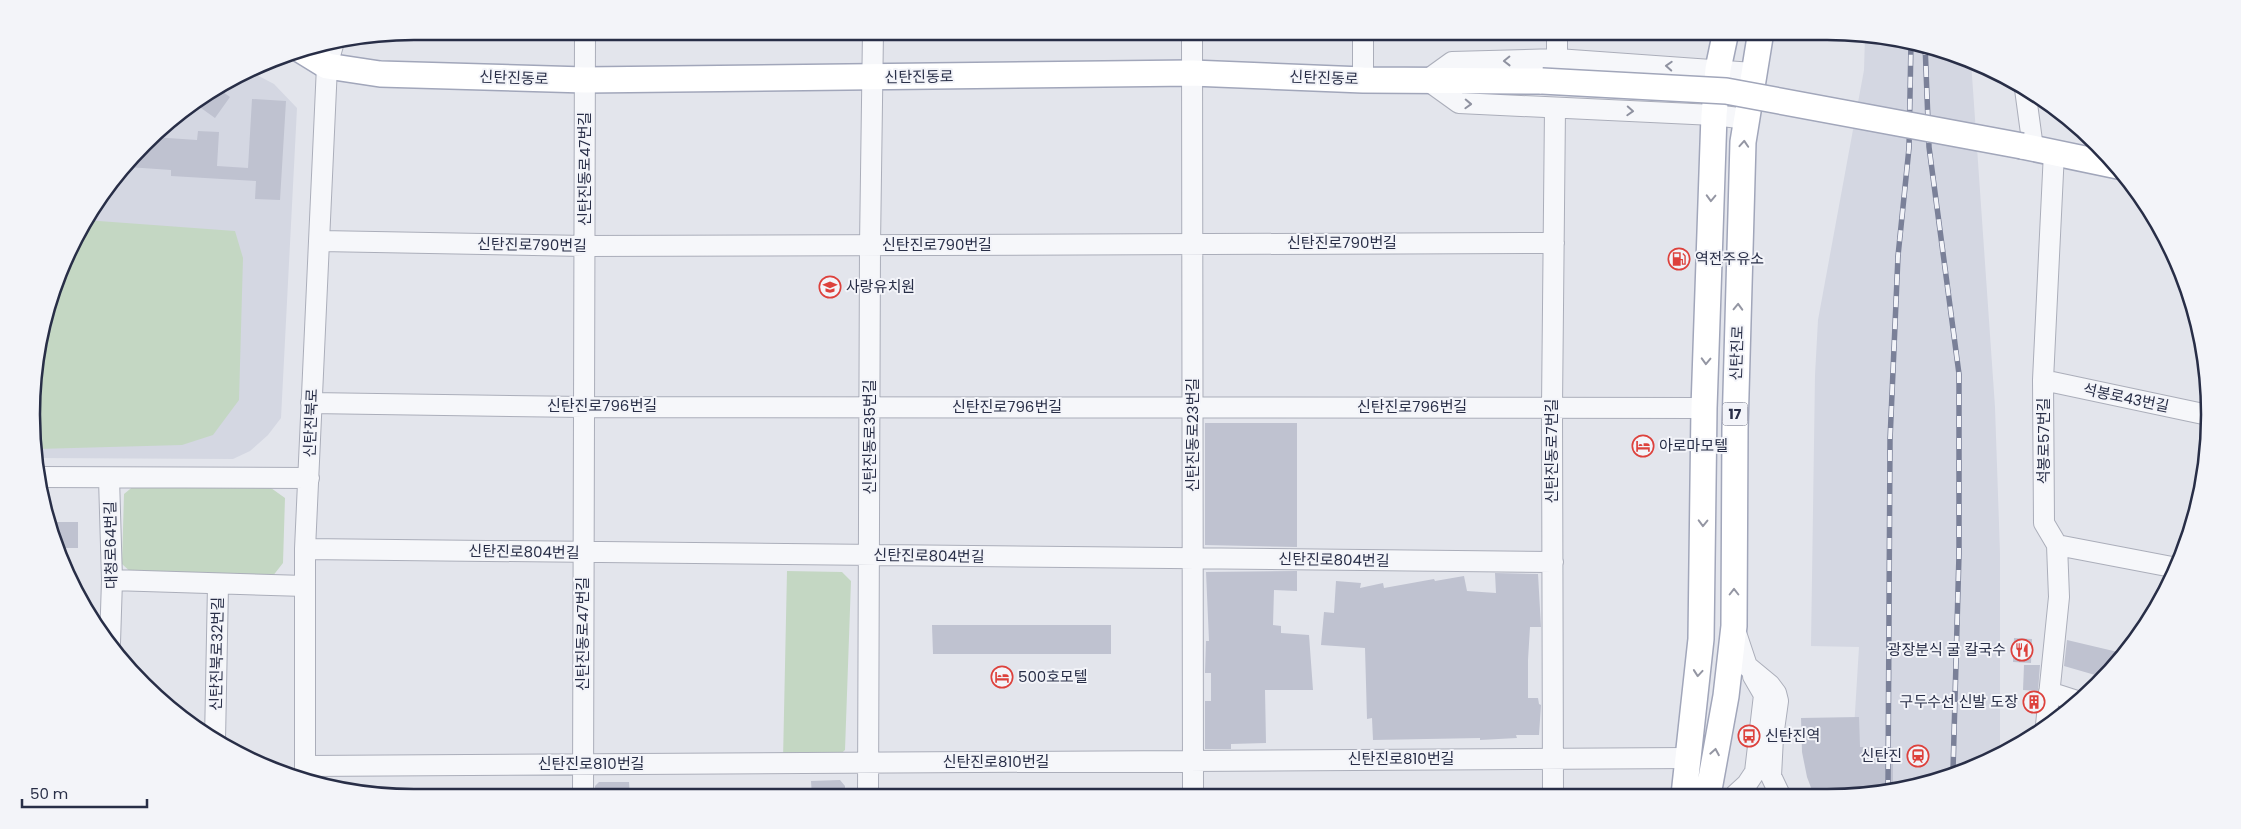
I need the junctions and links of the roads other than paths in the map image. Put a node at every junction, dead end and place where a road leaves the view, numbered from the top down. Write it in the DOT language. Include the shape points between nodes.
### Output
graph roads {
  1 [pos="585,40"];
  2 [pos="873,40"];
  3 [pos="1192,40"];
  4 [pos="1363,40"];
  5 [pos="1557,40"];
  6 [pos="1724,40"];
  7 [pos="1759,40"];
  8 [pos="330,55"];
  9 [pos="1557,60"];
  10 [pos="1718,69"];
  11 [pos="1192,73"];
  12 [pos="1753,73"];
  13 [pos="872,78"];
  14 [pos="585,80"];
  15 [pos="1363,80"];
  16 [pos="1427,80"];
  17 [pos="2027,98"];
  18 [pos="1555,108"];
  19 [pos="1714,115"];
  20 [pos="1747,118"];
  21 [pos="2036,149"];
  22 [pos="2103,163"];
  23 [pos="320,241"];
  24 [pos="1554,243"];
  25 [pos="1192,244"];
  26 [pos="870,245"];
  27 [pos="584,246"];
  28 [pos="2043,380"];
  29 [pos="311,402"];
  30 [pos="584,406"];
  31 [pos="870,407"];
  32 [pos="1194,407"];
  33 [pos="1552,408"];
  34 [pos="1704,408"];
  35 [pos="2201,414"];
  36 [pos="45,477"];
  37 [pos="109,478"];
  38 [pos="309,478"];
  39 [pos="2057,545"];
  40 [pos="305,550"];
  41 [pos="583,552"];
  42 [pos="870,555"];
  43 [pos="1193,558"];
  44 [pos="1553,562"];
  45 [pos="2168,566"];
  46 [pos="112,580"];
  47 [pos="218,585"];
  48 [pos="305,586"];
  49 [pos="1734,626"];
  50 [pos="110,633"];
  51 [pos="1747,666"];
  52 [pos="2049,692"];
  53 [pos="2070,699"];
  54 [pos="2047,717"];
  55 [pos="215,732"];
  56 [pos="1553,758"];
  57 [pos="1687,758"];
  58 [pos="1193,760"];
  59 [pos="868,762"];
  60 [pos="583,764"];
  61 [pos="305,773"];
  62 [pos="307,773"];
  63 [pos="583,789"];
  64 [pos="868,789"];
  65 [pos="1193,789"];
  66 [pos="1552,789"];
  67 [pos="1684,789"];
  68 [pos="1709,789"];
  69 [pos="1742,789"];
  70 [pos="1777,789"];
  1 -- 14 [label="street, 신탄진동로47번길"];
  2 -- 13 [label="street, 신탄진동로35번길"];
  3 -- 11 [label="street, 신탄진동로23번길"];
  4 -- 15 [label="street"];
  5 -- 9 [label="street"];
  6 -- 10 [label="main road, 신탄진로 / 17"];
  7 -- 12 [label="main road, 신탄진로 / 17"];
  8 -- 14 [label="main road, 신탄진동로" via="380,74"];
  8 -- 23 [label="street, 신탄진북로"];
  10 -- 9 [label="street, one-way"];
  9 -- 16 [label="street, one-way" via="1452,62"];
  10 -- 12 [label="street"];
  10 -- 19 [label="main road, 신탄진로 / 17"];
  11 -- 13 [label="main road, 신탄진동로"];
  11 -- 15 [label="main road, 신탄진동로"];
  11 -- 25 [label="street, 신탄진동로23번길"];
  12 -- 20 [label="main road, 신탄진로 / 17"];
  13 -- 14 [label="main road, 신탄진동로"];
  13 -- 26 [label="street, 신탄진동로35번길"];
  14 -- 27 [label="street, 신탄진동로47번길"];
  15 -- 16 [label="main road, 신탄진동로"];
  16 -- 18 [label="street, one-way" via="1459,103"];
  16 -- 21 [label="main road, 신탄진동로, bridge" via="1542,81 1726,91"];
  17 -- 21 [label="street, 석봉로57번길"];
  18 -- 19 [label="street, one-way"];
  18 -- 24 [label="street, 신탄진동로7번길"];
  19 -- 20 [label="street"];
  19 -- 34 [label="main road, 신탄진로 / 17, one-way"];
  49 -- 20 [label="main road, 신탄진로 / 17, one-way" via="1735,429 1743,142"];
  21 -- 22 [label="main road, 신탄진동로"];
  21 -- 28 [label="street, 석봉로57번길"];
  23 -- 27 [label="street, 신탄진로790번길"];
  23 -- 29 [label="street, 신탄진북로"];
  24 -- 25 [label="street, 신탄진로790번길"];
  24 -- 33 [label="street, 신탄진동로7번길"];
  25 -- 26 [label="street, 신탄진로790번길"];
  25 -- 32 [label="street, 신탄진동로23번길"];
  26 -- 27 [label="street, 신탄진로790번길"];
  26 -- 31 [label="street, 신탄진동로35번길"];
  27 -- 30 [label="street, 신탄진동로47번길"];
  28 -- 35 [label="street, 석봉로43번길"];
  28 -- 39 [label="street, 석봉로57번길" via="2044,523"];
  29 -- 30 [label="street, 신탄진로796번길"];
  29 -- 38 [label="street, 신탄진북로"];
  30 -- 31 [label="street, 신탄진로796번길"];
  30 -- 41 [label="street, 신탄진동로47번길"];
  31 -- 32 [label="street, 신탄진로796번길"];
  31 -- 42 [label="street, 신탄진동로35번길"];
  32 -- 33 [label="street, 신탄진로796번길"];
  32 -- 43 [label="street, 신탄진동로23번길"];
  33 -- 34 [label="street, 신탄진로796번길"];
  33 -- 44 [label="street, 신탄진동로7번길"];
  34 -- 57 [label="main road, 신탄진로 / 17, one-way" via="1701,639"];
  36 -- 37 [label="street"];
  37 -- 38 [label="street"];
  37 -- 46 [label="street, 대청로64번길"];
  38 -- 40 [label="street, 신탄진북로"];
  39 -- 45 [label="street"];
  39 -- 52 [label="street, 석봉로57번길" via="2059,597"];
  40 -- 41 [label="street, 신탄진로804번길"];
  40 -- 48 [label="street, 신탄진북로"];
  41 -- 42 [label="street, 신탄진로804번길"];
  41 -- 60 [label="street, 신탄진동로47번길"];
  42 -- 43 [label="street, 신탄진로804번길"];
  42 -- 59 [label="street, 신탄진동로35번길"];
  43 -- 44 [label="street, 신탄진로804번길"];
  43 -- 58 [label="street, 신탄진동로23번길"];
  44 -- 56 [label="street, 신탄진동로7번길"];
  46 -- 47 [label="street, 신탄진북로32번길"];
  46 -- 50 [label="street, 대청로64번길"];
  47 -- 48 [label="street"];
  47 -- 55 [label="street, 신탄진북로32번길"];
  48 -- 61 [label="street, 신탄진북로"];
  49 -- 51 [label="street"];
  68 -- 49 [label="main road, 신탄진로 / 17, one-way" via="1726,696"];
  51 -- 69 [label="street" via="1764,695 1764,708 1755,772"];
  51 -- 70 [label="street" via="1770,685 1778,701 1771,776"];
  52 -- 53 [label="street"];
  52 -- 54 [label="street, 석봉로57번길"];
  56 -- 57 [label="street, 신탄진로810번길"];
  56 -- 58 [label="street, 신탄진로810번길"];
  56 -- 66 [label="street, 신탄진동로7번길"];
  57 -- 67 [label="main road, 신탄진로 / 17"];
  58 -- 59 [label="street, 신탄진로810번길"];
  58 -- 65 [label="street, 신탄진동로23번길"];
  59 -- 60 [label="street, 신탄진로810번길"];
  59 -- 64 [label="street, 신탄진동로35번길"];
  60 -- 62 [label="street, 신탄진로810번길"];
  60 -- 63 [label="street, 신탄진동로47번길"];
}
